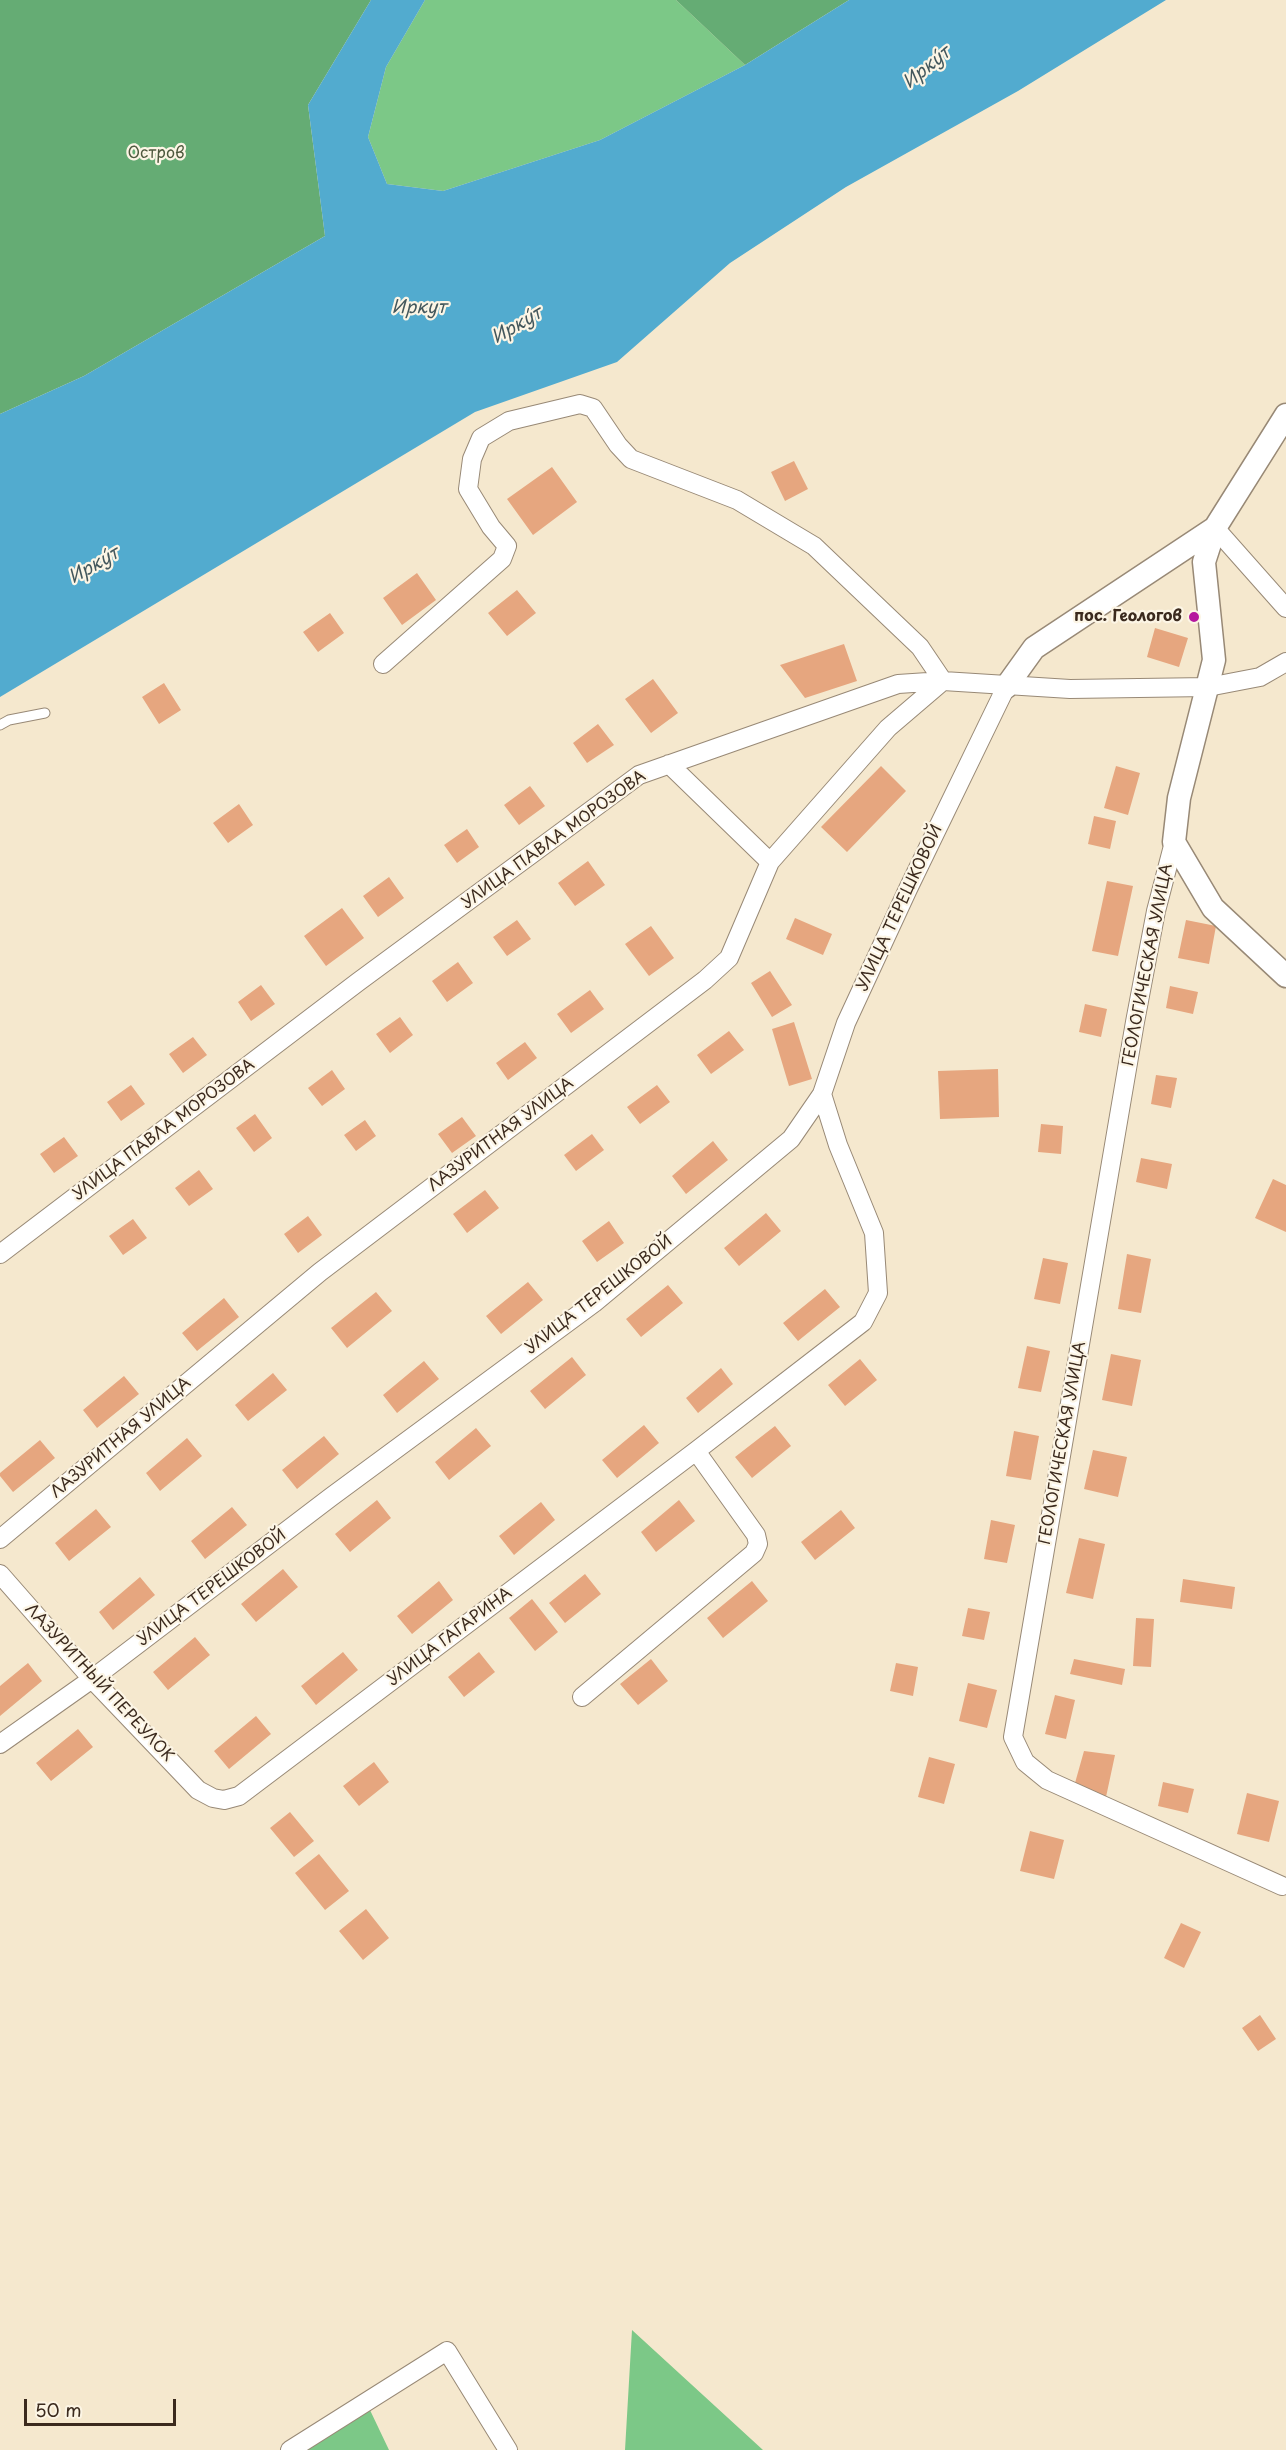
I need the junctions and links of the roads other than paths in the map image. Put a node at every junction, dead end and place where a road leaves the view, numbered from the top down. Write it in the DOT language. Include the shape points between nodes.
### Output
graph roads {
  1 [pos="1286,415"];
  2 [pos="1215,528"];
  3 [pos="1286,608"];
  4 [pos="1286,662"];
  5 [pos="383,664"];
  6 [pos="943,681"];
  7 [pos="1006,687"];
  8 [pos="1208,687"];
  9 [pos="45,713"];
  10 [pos="0,725"];
  11 [pos="669,764"];
  12 [pos="1174,842"];
  13 [pos="770,862"];
  14 [pos="1286,976"];
  15 [pos="822,1094"];
  16 [pos="0,1254"];
  17 [pos="696,1451"];
  18 [pos="0,1539"];
  19 [pos="0,1574"];
  20 [pos="93,1679"];
  21 [pos="582,1697"];
  22 [pos="0,1744"];
  23 [pos="198,1790"];
  24 [pos="1285,1886"];
  25 [pos="290,2450"];
  26 [pos="508,2450"];
  1 -- 2 [label="street"];
  2 -- 3 [label="street"];
  2 -- 7 [label="street" via="1034,648"];
  2 -- 8 [label="street" via="1204,562 1214,660"];
  4 -- 8 [label="street, УЛИЦА ПАВЛА МОРОЗОВА" via="1260,676"];
  5 -- 6 [label="street" via="502,559 507,546 468,489 472,459 481,438 509,421 580,404 592,408 631,459 737,501 813,546 920,647"];
  6 -- 7 [label="street, УЛИЦА ПАВЛА МОРОЗОВА"];
  6 -- 11 [label="street, УЛИЦА ПАВЛА МОРОЗОВА" via="898,684"];
  6 -- 13 [label="street, ЛАЗУРИТНАЯ УЛИЦА" via="888,728"];
  7 -- 8 [label="street, УЛИЦА ПАВЛА МОРОЗОВА"];
  7 -- 15 [label="street, УЛИЦА ТЕРЕШКОВОЙ" via="851,1013"];
  8 -- 12 [label="street" via="1179,798"];
  9 -- 10 [label="lane"];
  11 -- 13 [label="street"];
  11 -- 16 [label="street, УЛИЦА ПАВЛА МОРОЗОВА" via="639,775"];
  12 -- 14 [label="street" via="1213,908"];
  12 -- 24 [label="street, ГЕОЛОГИЧЕСКАЯ УЛИЦА" via="1135,1022 1013,1737 1025,1762 1047,1780"];
  13 -- 18 [label="street, ЛАЗУРИТНАЯ УЛИЦА" via="729,958 705,980 320,1272"];
  15 -- 17 [label="street, УЛИЦА ГАГАРИНА" via="874,1233 878,1293 863,1322"];
  15 -- 20 [label="street, УЛИЦА ТЕРЕШКОВОЙ" via="791,1139 594,1303"];
  17 -- 21 [label="street" via="756,1535 754,1553"];
  17 -- 23 [label="street, УЛИЦА ГАГАРИНА" via="239,1796 224,1800"];
  19 -- 20 [label="street, ЛАЗУРИТНЫЙ ПЕРЕУЛОК"];
  20 -- 22 [label="street, УЛИЦА ТЕРЕШКОВОЙ"];
  20 -- 23 [label="street, ЛАЗУРИТНЫЙ ПЕРЕУЛОК"];
  25 -- 26 [label="street" via="447,2351"];
}
